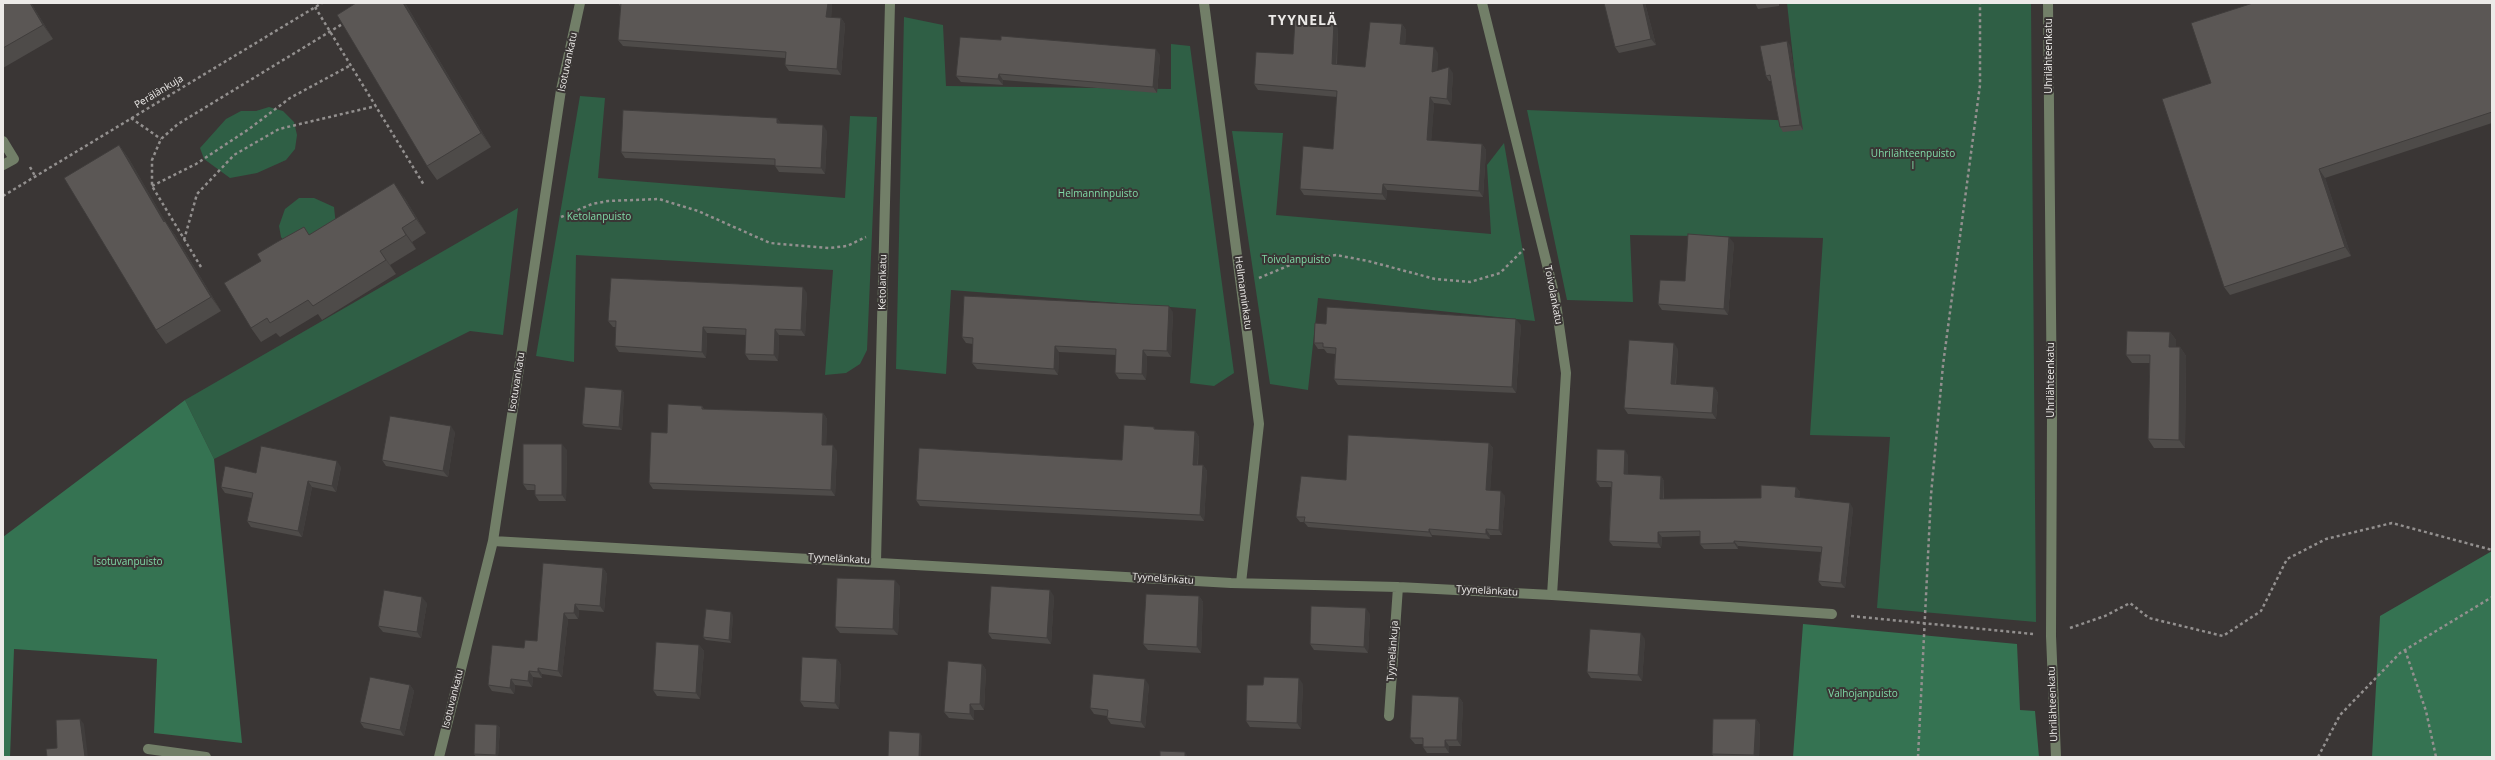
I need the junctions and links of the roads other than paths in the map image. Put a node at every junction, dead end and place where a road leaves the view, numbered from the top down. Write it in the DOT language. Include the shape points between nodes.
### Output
graph roads {
  1 [pos="580,3"];
  2 [pos="890,3"];
  3 [pos="1204,3"];
  4 [pos="1482,3"];
  5 [pos="2048,3"];
  6 [pos="3,140"];
  7 [pos="3,165"];
  8 [pos="494,541"];
  9 [pos="876,561"];
  10 [pos="1241,583"];
  11 [pos="1398,587"];
  12 [pos="1552,594"];
  13 [pos="1832,614"];
  14 [pos="1389,716"];
  15 [pos="148,749"];
  16 [pos="206,757"];
  17 [pos="438,757"];
  18 [pos="2056,757"];
  1 -- 8 [label="street, Isotuvankatu" via="561,90"];
  2 -- 9 [label="street, Ketolankatu"];
  3 -- 10 [label="street, Hellmanninkatu" via="1259,424"];
  4 -- 12 [label="street, Toivolankatu" via="1555,297 1566,373"];
  5 -- 18 [label="street, Uhrilähteenkatu" via="2052,407 2050,636"];
  6 -- 7 [label="street" via="14,159"];
  8 -- 9 [label="street, Tyynelänkatu"];
  8 -- 17 [label="street, Isotuvankatu"];
  9 -- 10 [label="street, Tyynelänkatu"];
  10 -- 11 [label="street, Tyynelänkatu"];
  11 -- 12 [label="street, Tyynelänkatu"];
  11 -- 14 [label="street, Tyynelänkuja"];
  12 -- 13 [label="street, Tyynelänkatu"];
  15 -- 16 [label="street"];
}
